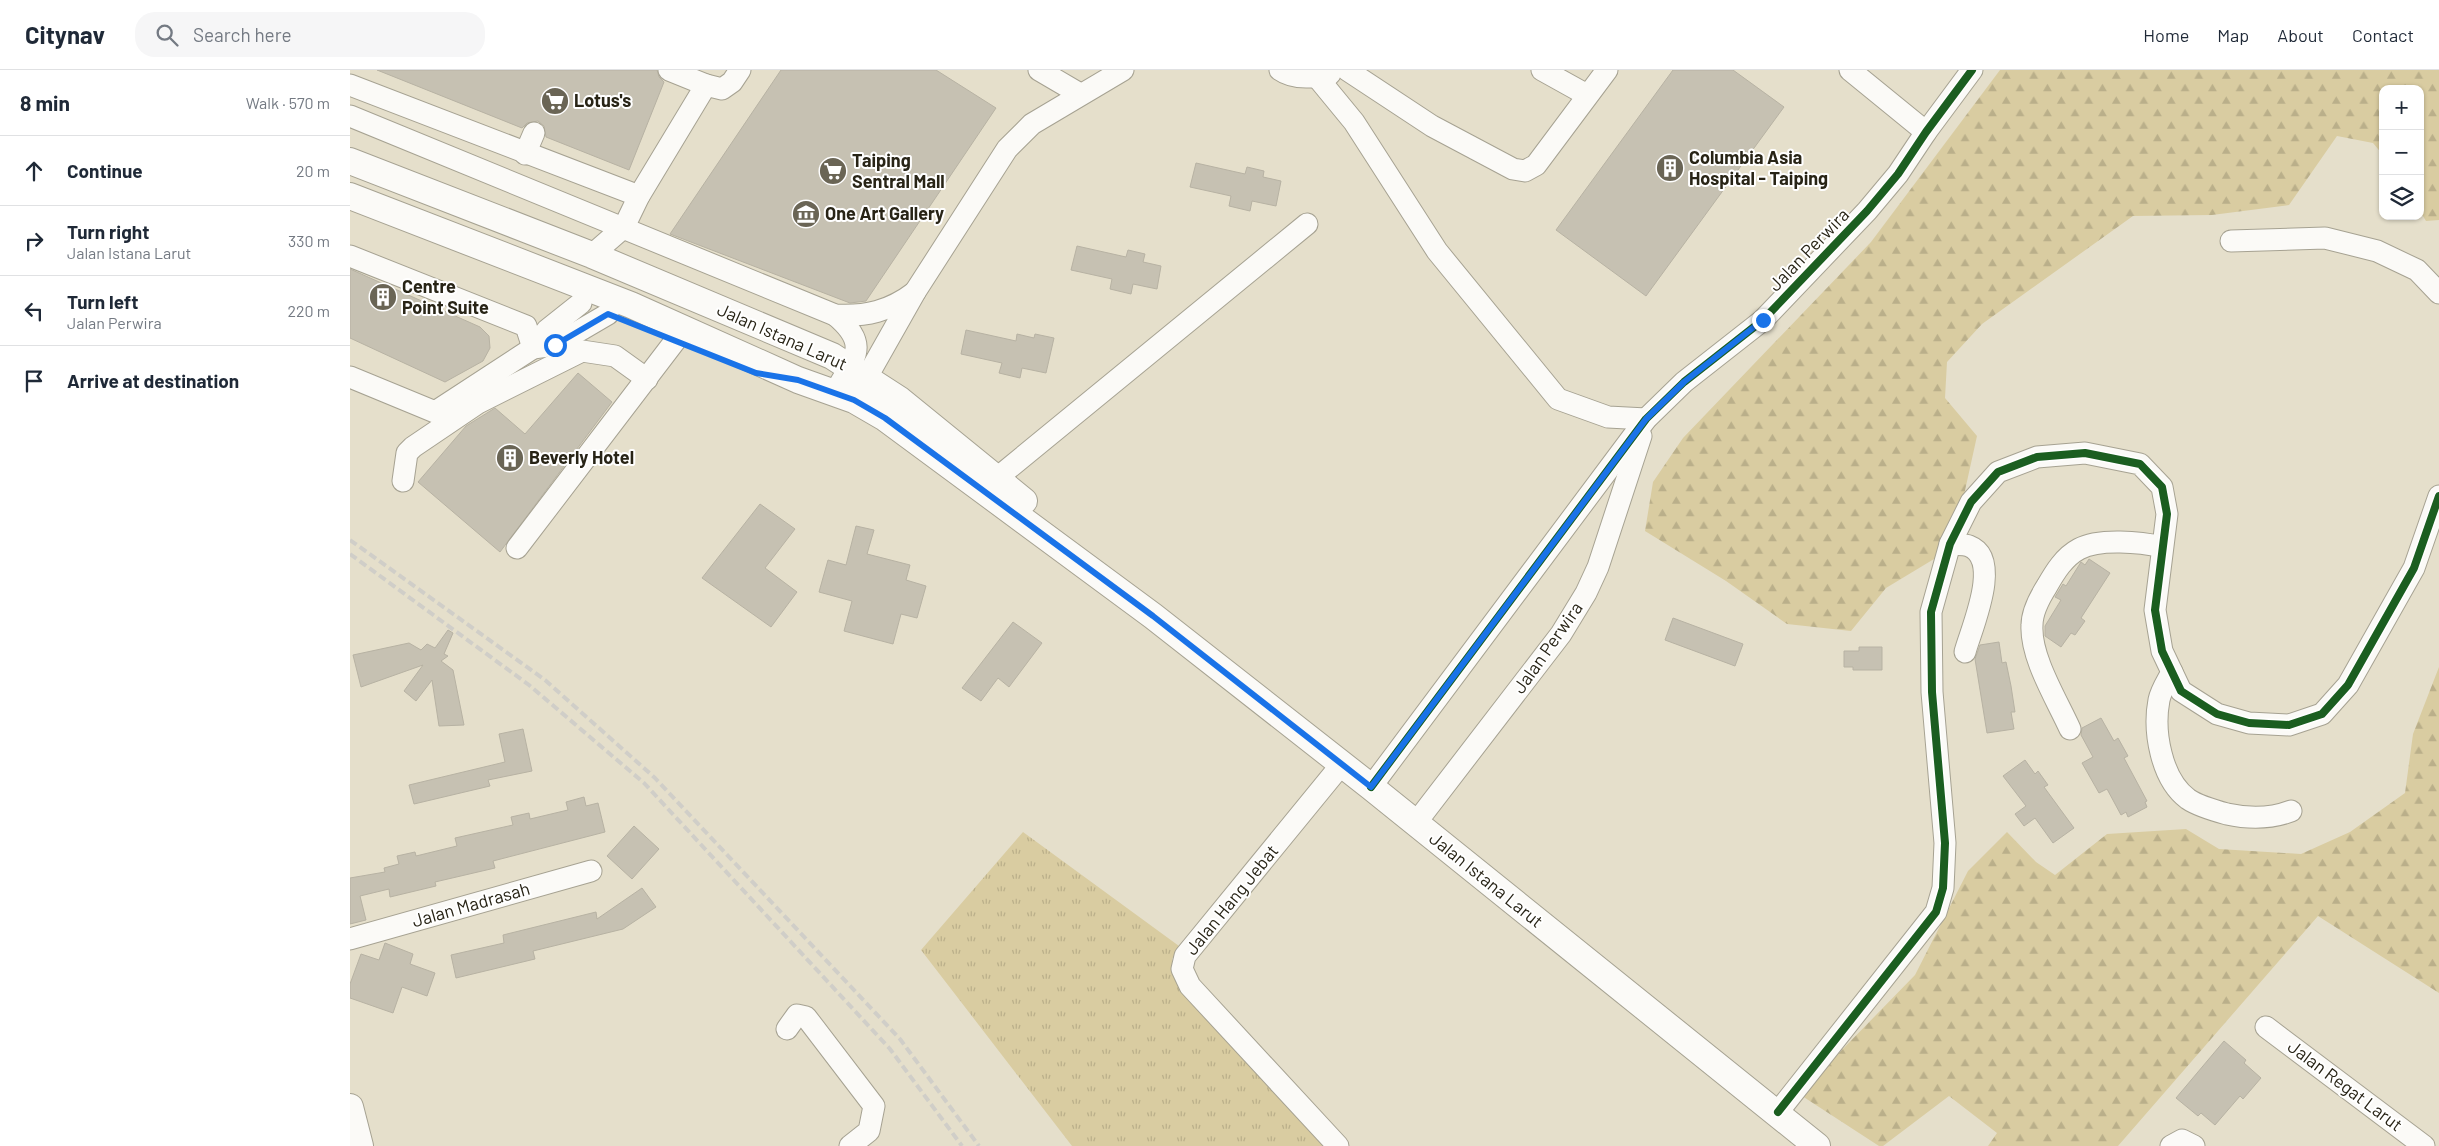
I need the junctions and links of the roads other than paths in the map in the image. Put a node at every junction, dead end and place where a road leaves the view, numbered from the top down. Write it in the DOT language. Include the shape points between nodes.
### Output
graph roads {
  1 [pos="669,70"];
  2 [pos="740,70"];
  3 [pos="1039,70"];
  4 [pos="1123,70"];
  5 [pos="1280,70"];
  6 [pos="1347,70"];
  7 [pos="1542,70"];
  8 [pos="1607,70"];
  9 [pos="1850,70"];
  10 [pos="1972,70"];
  11 [pos="1317,77"];
  12 [pos="350,85"];
  13 [pos="706,85"];
  14 [pos="1080,94"];
  15 [pos="1587,94"];
  16 [pos="350,116"];
  17 [pos="1926,132"];
  18 [pos="534,133"];
  19 [pos="525,154"];
  20 [pos="350,161"];
  21 [pos="350,196"];
  22 [pos="639,196"];
  23 [pos="350,210"];
  24 [pos="1307,224"];
  25 [pos="624,227"];
  26 [pos="2231,242"];
  27 [pos="592,255"];
  28 [pos="350,256"];
  29 [pos="914,292"];
  30 [pos="2439,293"];
  31 [pos="581,303"];
  32 [pos="619,309"];
  33 [pos="835,315"];
  34 [pos="675,341"];
  35 [pos="533,348"];
  36 [pos="350,377"];
  37 [pos="647,379"];
  38 [pos="798,380"];
  39 [pos="851,385"];
  40 [pos="1646,419"];
  41 [pos="997,478"];
  42 [pos="403,482"];
  43 [pos="2439,496"];
  44 [pos="1950,544"];
  45 [pos="2162,547"];
  46 [pos="517,548"];
  47 [pos="2429,548"];
  48 [pos="1153,616"];
  49 [pos="1964,652"];
  50 [pos="2172,672"];
  51 [pos="2070,729"];
  52 [pos="1342,765"];
  53 [pos="1371,787"];
  54 [pos="2291,811"];
  55 [pos="1415,824"];
  56 [pos="591,871"];
  57 [pos="350,939"];
  58 [pos="2266,1027"];
  59 [pos="787,1028"];
  60 [pos="350,1107"];
  61 [pos="1778,1112"];
  62 [pos="360,1146"];
  63 [pos="850,1146"];
  64 [pos="1338,1146"];
  65 [pos="1817,1146"];
  66 [pos="2170,1146"];
  67 [pos="2194,1146"];
  68 [pos="2424,1146"];
  1 -- 13 [label="street"];
  2 -- 13 [label="street" via="722,89"];
  3 -- 14 [label="street"];
  4 -- 14 [label="street"];
  5 -- 11 [label="street" via="1289,76"];
  6 -- 11 [label="street"];
  6 -- 15 [label="street" via="1432,126 1513,169 1525,171 1536,165"];
  7 -- 15 [label="street"];
  8 -- 15 [label="street"];
  9 -- 17 [label="street"];
  10 -- 17 [label="street, Jalan Perwira"];
  11 -- 40 [label="street" via="1354,122 1437,251 1558,399 1608,417"];
  12 -- 19 [label="street"];
  13 -- 22 [label="street"];
  14 -- 29 [label="street" via="1032,124 1007,149"];
  16 -- 25 [label="street"];
  17 -- 40 [label="street, Jalan Perwira" via="1898,174 1866,211 1763,320 1684,382"];
  18 -- 19 [label="street"];
  19 -- 22 [label="street"];
  20 -- 27 [label="main road, Jalan Istana Larut"];
  21 -- 32 [label="main road, Jalan Istana Larut"];
  22 -- 25 [label="street"];
  23 -- 31 [label="main road, Jalan Istana Larut"];
  24 -- 41 [label="street"];
  25 -- 27 [label="street"];
  25 -- 33 [label="street"];
  26 -- 30 [label="street" via="2334,240 2377,251 2417,270"];
  27 -- 39 [label="main road, Jalan Istana Larut" via="832,356"];
  28 -- 35 [label="street" via="526,326"];
  29 -- 33 [label="street" via="901,303 871,314"];
  29 -- 39 [label="street"];
  31 -- 32 [label="main road, Jalan Istana Larut"];
  31 -- 35 [label="street" via="547,330"];
  32 -- 34 [label="main road, Jalan Istana Larut"];
  32 -- 35 [label="street" via="555,345"];
  32 -- 38 [label="main road, Jalan Istana Larut"];
  33 -- 39 [label="street" via="854,333 858,347"];
  34 -- 37 [label="street"];
  34 -- 38 [label="main road, Jalan Istana Larut" via="756,373"];
  35 -- 36 [label="street" via="435,412"];
  37 -- 42 [label="street" via="616,356 582,350 478,403 413,447 407,453"];
  37 -- 46 [label="street"];
  38 -- 39 [label="main road, Jalan Istana Larut"];
  39 -- 41 [label="main road, Jalan Istana Larut" via="900,400"];
  39 -- 48 [label="main road, Jalan Istana Larut" via="885,418"];
  40 -- 53 [label="street, Jalan Perwira"];
  40 -- 55 [label="street, Jalan Perwira" via="1598,567 1586,593 1561,634"];
  41 -- 48 [label="main road, Jalan Istana Larut"];
  43 -- 47 [label="street"];
  44 -- 45 [label="street" via="1971,502 1998,472 2037,457 2085,453 2140,464 2162,487 2167,514"];
  44 -- 49 [label="street" via="1970,546 1981,556 1985,573 1979,610"];
  44 -- 61 [label="street" via="1931,612 1932,692 1945,843 1941,896 1936,912"];
  45 -- 50 [label="street" via="2155,610 2162,652"];
  45 -- 51 [label="street" via="2142,542 2111,542 2080,548 2057,568 2041,596 2032,625 2037,656"];
  47 -- 50 [label="street" via="2414,568 2348,685 2322,714 2289,725 2249,723 2217,714 2181,691"];
  48 -- 52 [label="main road, Jalan Istana Larut"];
  50 -- 54 [label="street" via="2159,698 2160,751 2168,774 2188,799 2248,818 2279,816"];
  52 -- 53 [label="main road, Jalan Istana Larut"];
  52 -- 64 [label="street, Jalan Hang Jebat" via="1185,956 1182,969 1190,986"];
  53 -- 55 [label="main road, Jalan Istana Larut"];
  55 -- 61 [label="main road, Jalan Istana Larut"];
  56 -- 57 [label="street, Jalan Madrasah"];
  58 -- 68 [label="street, Jalan Regat Larut"];
  59 -- 63 [label="street" via="797,1015 806,1018 874,1106 869,1131"];
  60 -- 62 [label="main road"];
  61 -- 65 [label="main road, Jalan Istana Larut"];
  66 -- 67 [label="street" via="2182,1140"];
}
